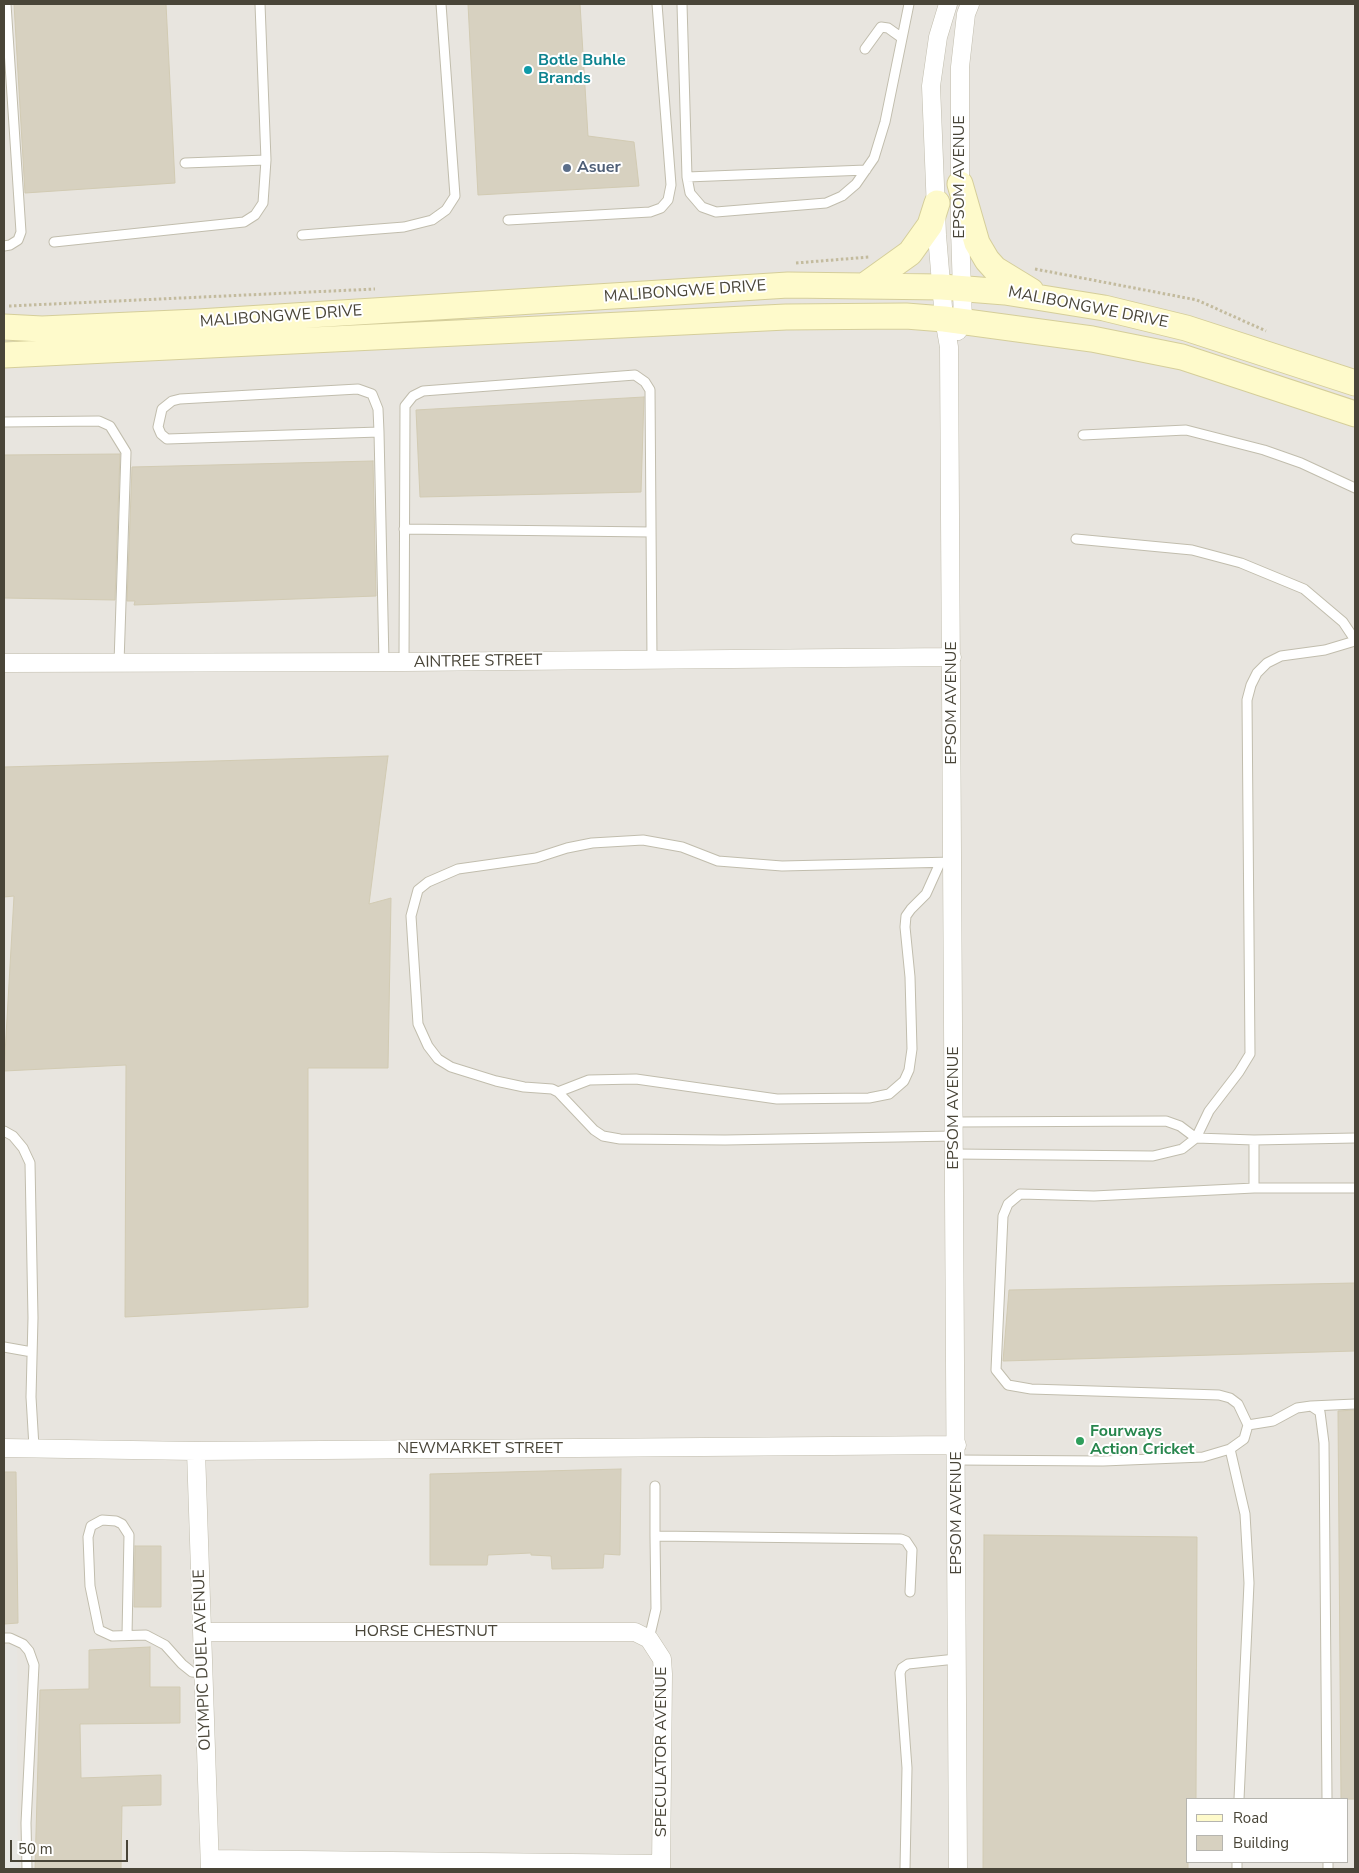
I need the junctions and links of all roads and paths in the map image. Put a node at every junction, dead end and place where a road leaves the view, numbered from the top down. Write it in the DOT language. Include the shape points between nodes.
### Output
graph roads {
  1 [pos="6,4"];
  2 [pos="260,4"];
  3 [pos="441,4"];
  4 [pos="657,4"];
  5 [pos="682,4"];
  6 [pos="909,4"];
  7 [pos="948,4"];
  8 [pos="970,4"];
  9 [pos="902,38"];
  10 [pos="865,48"];
  11 [pos="266,160"];
  12 [pos="185,163"];
  13 [pos="866,170"];
  14 [pos="687,177"];
  15 [pos="960,184"];
  16 [pos="937,203"];
  17 [pos="508,220"];
  18 [pos="302,235"];
  19 [pos="54,242"];
  20 [pos="4,246"];
  21 [pos="864,286"];
  22 [pos="952,288"];
  23 [pos="1042,298"];
  24 [pos="954,321"];
  25 [pos="4,327"];
  26 [pos="42,328"];
  27 [pos="41,353"];
  28 [pos="4,355"];
  29 [pos="1355,383"];
  30 [pos="1355,414"];
  31 [pos="4,422"];
  32 [pos="379,432"];
  33 [pos="1083,435"];
  34 [pos="1355,488"];
  35 [pos="404,528"];
  36 [pos="651,532"];
  37 [pos="1076,539"];
  38 [pos="1355,641"];
  39 [pos="952,657"];
  40 [pos="652,660"];
  41 [pos="384,662"];
  42 [pos="404,662"];
  43 [pos="4,663"];
  44 [pos="119,663"];
  45 [pos="947,862"];
  46 [pos="558,1092"];
  47 [pos="4,1131"];
  48 [pos="955,1137"];
  49 [pos="1196,1138"];
  50 [pos="1355,1138"];
  51 [pos="1254,1140"];
  52 [pos="1254,1188"];
  53 [pos="1355,1188"];
  54 [pos="4,1347"];
  55 [pos="32,1352"];
  56 [pos="1355,1404"];
  57 [pos="1311,1406"];
  58 [pos="1248,1424"];
  59 [pos="4,1448"];
  60 [pos="34,1448"];
  61 [pos="1230,1449"];
  62 [pos="196,1451"];
  63 [pos="957,1453"];
  64 [pos="655,1486"];
  65 [pos="655,1536"];
  66 [pos="910,1592"];
  67 [pos="202,1632"];
  68 [pos="127,1635"];
  69 [pos="4,1638"];
  70 [pos="649,1639"];
  71 [pos="956,1659"];
  72 [pos="204,1673"];
  73 [pos="1239,1798"];
  74 [pos="1327,1798"];
  75 [pos="210,1864"];
  76 [pos="661,1866"];
  77 [pos="27,1869"];
  78 [pos="905,1869"];
  79 [pos="958,1869"];
  1 -- 20 [label="lane" via="21,232 18,240"];
  2 -- 11 [label="lane"];
  3 -- 18 [label="lane" via="455,196 446,210 432,220 404,227"];
  4 -- 17 [label="lane" via="671,185 668,200 650,212"];
  5 -- 14 [label="lane"];
  6 -- 9 [label="lane"];
  7 -- 16 [label="street, EPSOM AVENUE" via="938,37 931,86"];
  8 -- 15 [label="street, EPSOM AVENUE" via="960,67"];
  9 -- 10 [label="lane" via="888,28 881,28"];
  9 -- 13 [label="lane" via="885,122 874,158"];
  11 -- 12 [label="lane"];
  11 -- 19 [label="lane" via="263,203 244,222"];
  13 -- 14 [label="lane"];
  13 -- 14 [label="lane" via="842,196 826,203 716,212 702,207 690,193"];
  15 -- 22 [label="street, EPSOM AVENUE"];
  15 -- 23 [label="main road" via="977,243 987,260 996,270"];
  16 -- 21 [label="main road" via="930,225 910,252"];
  16 -- 22 [label="street, EPSOM AVENUE" via="937,235"];
  21 -- 22 [label="main road, MALIBONGWE DRIVE"];
  21 -- 26 [label="main road, MALIBONGWE DRIVE" via="788,286 198,322"];
  22 -- 23 [label="main road, MALIBONGWE DRIVE"];
  22 -- 24 [label="street, EPSOM AVENUE"];
  23 -- 29 [label="main road, MALIBONGWE DRIVE" via="1104,308 1186,328"];
  24 -- 27 [label="main road, MALIBONGWE DRIVE" via="906,316 786,316"];
  24 -- 30 [label="main road, MALIBONGWE DRIVE" via="1092,339 1182,357"];
  24 -- 39 [label="street, EPSOM AVENUE" via="949,347"];
  25 -- 26 [label="main road, MALIBONGWE DRIVE"];
  26 -- 27 [label="main road"];
  27 -- 28 [label="main road, MALIBONGWE DRIVE"];
  31 -- 44 [label="lane" via="99,421 110,426 126,452"];
  32 -- 32 [label="lane" via="167,439 158,427 162,409 180,399 358,389 372,394 375,399"];
  32 -- 41 [label="lane"];
  33 -- 34 [label="lane" via="1186,430 1264,450"];
  35 -- 36 [label="lane"];
  35 -- 36 [label="lane" via="405,406 413,396 423,391 636,375 650,390"];
  35 -- 42 [label="lane"];
  36 -- 40 [label="lane"];
  37 -- 38 [label="lane" via="1192,550 1241,563 1304,588 1343,622"];
  38 -- 49 [label="lane" via="1325,650 1281,656 1257,673 1247,700 1250,1054 1209,1111"];
  39 -- 40 [label="street, AINTREE STREET"];
  39 -- 45 [label="street, EPSOM AVENUE"];
  40 -- 42 [label="street, AINTREE STREET"];
  41 -- 42 [label="street, AINTREE STREET"];
  41 -- 44 [label="street, AINTREE STREET"];
  43 -- 44 [label="street, AINTREE STREET"];
  45 -- 46 [label="lane" via="926,894 906,916 912,1049 904,1081 889,1094 868,1098 777,1099 636,1078 589,1080"];
  45 -- 46 [label="lane" via="782,866 718,860 682,847 643,840 592,843 536,858 458,869 428,882 418,890 411,916 418,1024 428,1046 451,1067 496,1081"];
  45 -- 48 [label="street, EPSOM AVENUE"];
  46 -- 48 [label="lane" via="594,1130 603,1136 620,1139"];
  47 -- 55 [label="lane" via="23,1148 30,1163"];
  48 -- 49 [label="lane" via="1166,1121 1180,1126"];
  48 -- 49 [label="lane" via="1153,1156 1182,1149"];
  48 -- 63 [label="street, EPSOM AVENUE"];
  49 -- 51 [label="lane"];
  50 -- 51 [label="lane"];
  51 -- 52 [label="lane"];
  52 -- 53 [label="lane"];
  52 -- 58 [label="lane" via="1094,1196 1020,1194 1008,1204 1003,1216 996,1370 1008,1385 1031,1389 1219,1395 1238,1404"];
  54 -- 55 [label="lane"];
  55 -- 60 [label="lane"];
  56 -- 57 [label="lane"];
  57 -- 58 [label="lane" via="1297,1408 1273,1421"];
  57 -- 74 [label="lane" via="1320,1412 1324,1443"];
  58 -- 61 [label="lane" via="1244,1439"];
  59 -- 60 [label="street, NEWMARKET STREET"];
  60 -- 62 [label="street, NEWMARKET STREET"];
  61 -- 63 [label="lane" via="1203,1457 1103,1461"];
  61 -- 73 [label="lane" via="1245,1514 1249,1583"];
  62 -- 63 [label="street, NEWMARKET STREET"];
  62 -- 67 [label="street, OLYMPIC DUEL AVENUE"];
  63 -- 71 [label="street, EPSOM AVENUE"];
  64 -- 65 [label="lane"];
  65 -- 66 [label="lane" via="901,1538 912,1550"];
  65 -- 70 [label="lane" via="656,1609"];
  67 -- 70 [label="street, HORSE CHESTNUT" via="636,1632"];
  67 -- 72 [label="street, OLYMPIC DUEL AVENUE"];
  68 -- 68 [label="lane" via="103,1634 96,1623 90,1586 88,1537 91,1526 102,1520 122,1524 129,1535"];
  68 -- 72 [label="lane" via="146,1635 156,1639 192,1672"];
  69 -- 77 [label="lane" via="23,1644 34,1665 26,1823"];
  70 -- 76 [label="street, SPECULATOR AVENUE" via="662,1659 663,1674"];
  71 -- 78 [label="lane" via="908,1664 900,1673 907,1768"];
  71 -- 79 [label="street, EPSOM AVENUE"];
  72 -- 75 [label="street, OLYMPIC DUEL AVENUE"];
  75 -- 76 [label="street"];
}
